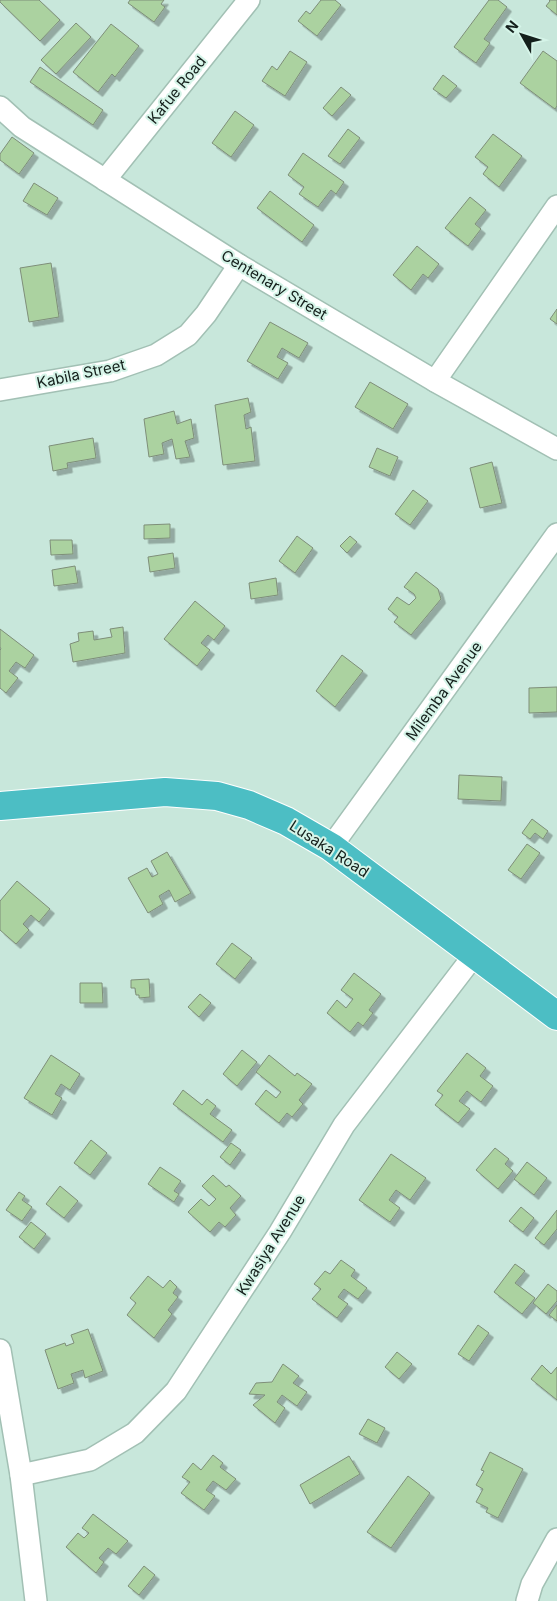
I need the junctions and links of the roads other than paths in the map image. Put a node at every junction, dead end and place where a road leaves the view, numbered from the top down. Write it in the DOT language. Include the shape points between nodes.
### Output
graph roads {
  1 [pos="249,0"];
  2 [pos="0,107"];
  3 [pos="105,180"];
  4 [pos="557,206"];
  5 [pos="239,265"];
  6 [pos="435,381"];
  7 [pos="0,390"];
  8 [pos="557,449"];
  9 [pos="557,534"];
  10 [pos="0,806"];
  11 [pos="331,847"];
  12 [pos="475,954"];
  13 [pos="557,1016"];
  14 [pos="0,1350"];
  15 [pos="21,1475"];
  16 [pos="557,1539"];
  17 [pos="36,1601"];
  18 [pos="527,1601"];
  1 -- 3 [label="street, Kafue Road"];
  2 -- 3 [label="street, Centenary Street" via="22,127"];
  3 -- 5 [label="street, Centenary Street"];
  4 -- 6 [label="street"];
  5 -- 6 [label="street, Centenary Street"];
  5 -- 7 [label="street, Kabila Street" via="188,335 156,355 110,371"];
  6 -- 8 [label="street, Centenary Street"];
  9 -- 11 [label="street, Milemba Avenue"];
  10 -- 11 [label="highway, Lusaka Road" via="165,792 217,796 286,821"];
  11 -- 12 [label="highway, Lusaka Road"];
  12 -- 13 [label="highway, Lusaka Road"];
  12 -- 15 [label="street, Kwasiya Avenue" via="344,1125 280,1232 176,1391 135,1433 90,1460"];
  14 -- 15 [label="street"];
  15 -- 17 [label="street"];
  16 -- 18 [label="street" via="532,1584"];
}
